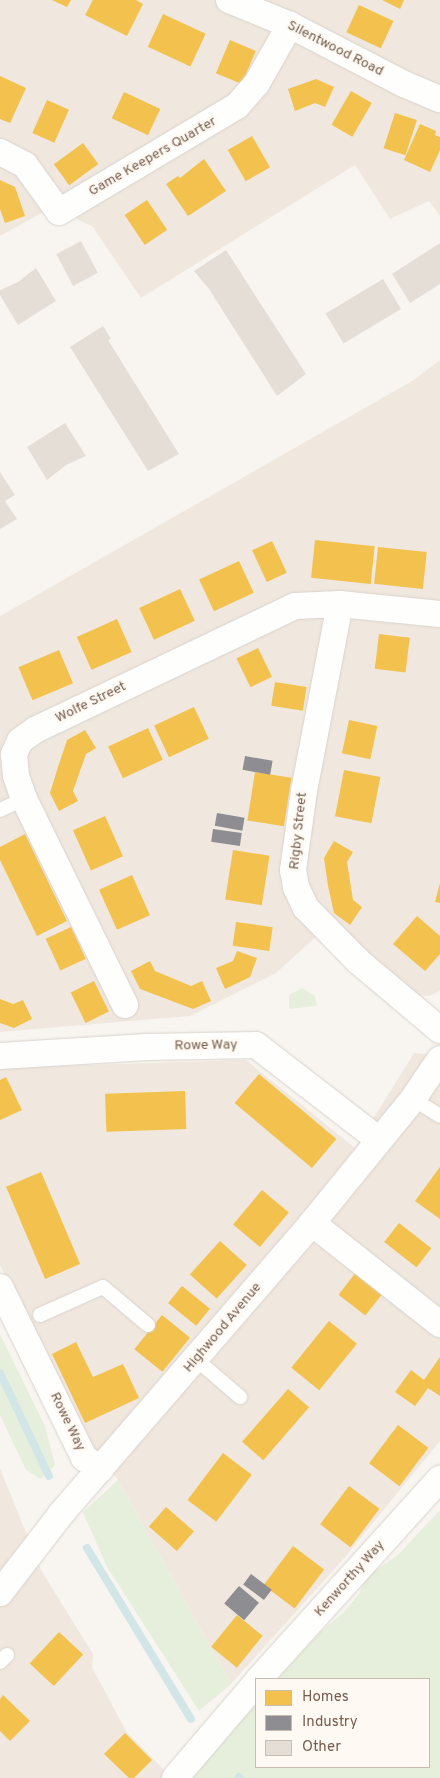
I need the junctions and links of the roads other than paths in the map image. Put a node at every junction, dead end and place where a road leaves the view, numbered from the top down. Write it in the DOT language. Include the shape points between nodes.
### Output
graph roads {
  1 [pos="230,0"];
  2 [pos="290,25"];
  3 [pos="440,99"];
  4 [pos="0,152"];
  5 [pos="340,604"];
  6 [pos="440,614"];
  7 [pos="24,799"];
  8 [pos="0,810"];
  9 [pos="125,1005"];
  10 [pos="440,1030"];
  11 [pos="0,1056"];
  12 [pos="440,1059"];
  13 [pos="413,1099"];
  14 [pos="440,1116"];
  15 [pos="379,1140"];
  16 [pos="312,1223"];
  17 [pos="0,1287"];
  18 [pos="40,1315"];
  19 [pos="440,1324"];
  20 [pos="148,1325"];
  21 [pos="191,1358"];
  22 [pos="240,1397"];
  23 [pos="101,1469"];
  24 [pos="440,1479"];
  25 [pos="0,1593"];
  26 [pos="260,1678"];
  27 [pos="255,1684"];
  28 [pos="175,1778"];
  1 -- 2 [label="street, Silentwood Road"];
  2 -- 3 [label="street, Silentwood Road"];
  2 -- 4 [label="street, Game Keepers Quarter" via="258,83 237,106 60,212 25,165"];
  5 -- 6 [label="street, Wolfe Street"];
  5 -- 7 [label="street, Wolfe Street" via="314,603 286,609 35,730 20,741 14,754 16,776"];
  5 -- 10 [label="street, Rigby Street" via="304,791 293,870 296,887 306,908 358,961"];
  7 -- 8 [label="lane"];
  7 -- 9 [label="street, Wolfe Street"];
  11 -- 15 [label="street, Rowe Way" via="147,1046 256,1045"];
  12 -- 13 [label="street, Highwood Avenue"];
  13 -- 14 [label="lane"];
  13 -- 15 [label="street, Highwood Avenue"];
  15 -- 16 [label="street, Highwood Avenue"];
  16 -- 19 [label="street"];
  16 -- 21 [label="street, Highwood Avenue"];
  17 -- 23 [label="street, Rowe Way" via="84,1458"];
  18 -- 20 [label="lane" via="103,1287"];
  21 -- 22 [label="lane"];
  21 -- 23 [label="street, Highwood Avenue"];
  23 -- 25 [label="street, Highwood Avenue"];
  24 -- 26 [label="street, Kenworthy Way"];
  27 -- 28 [label="street"];
}
